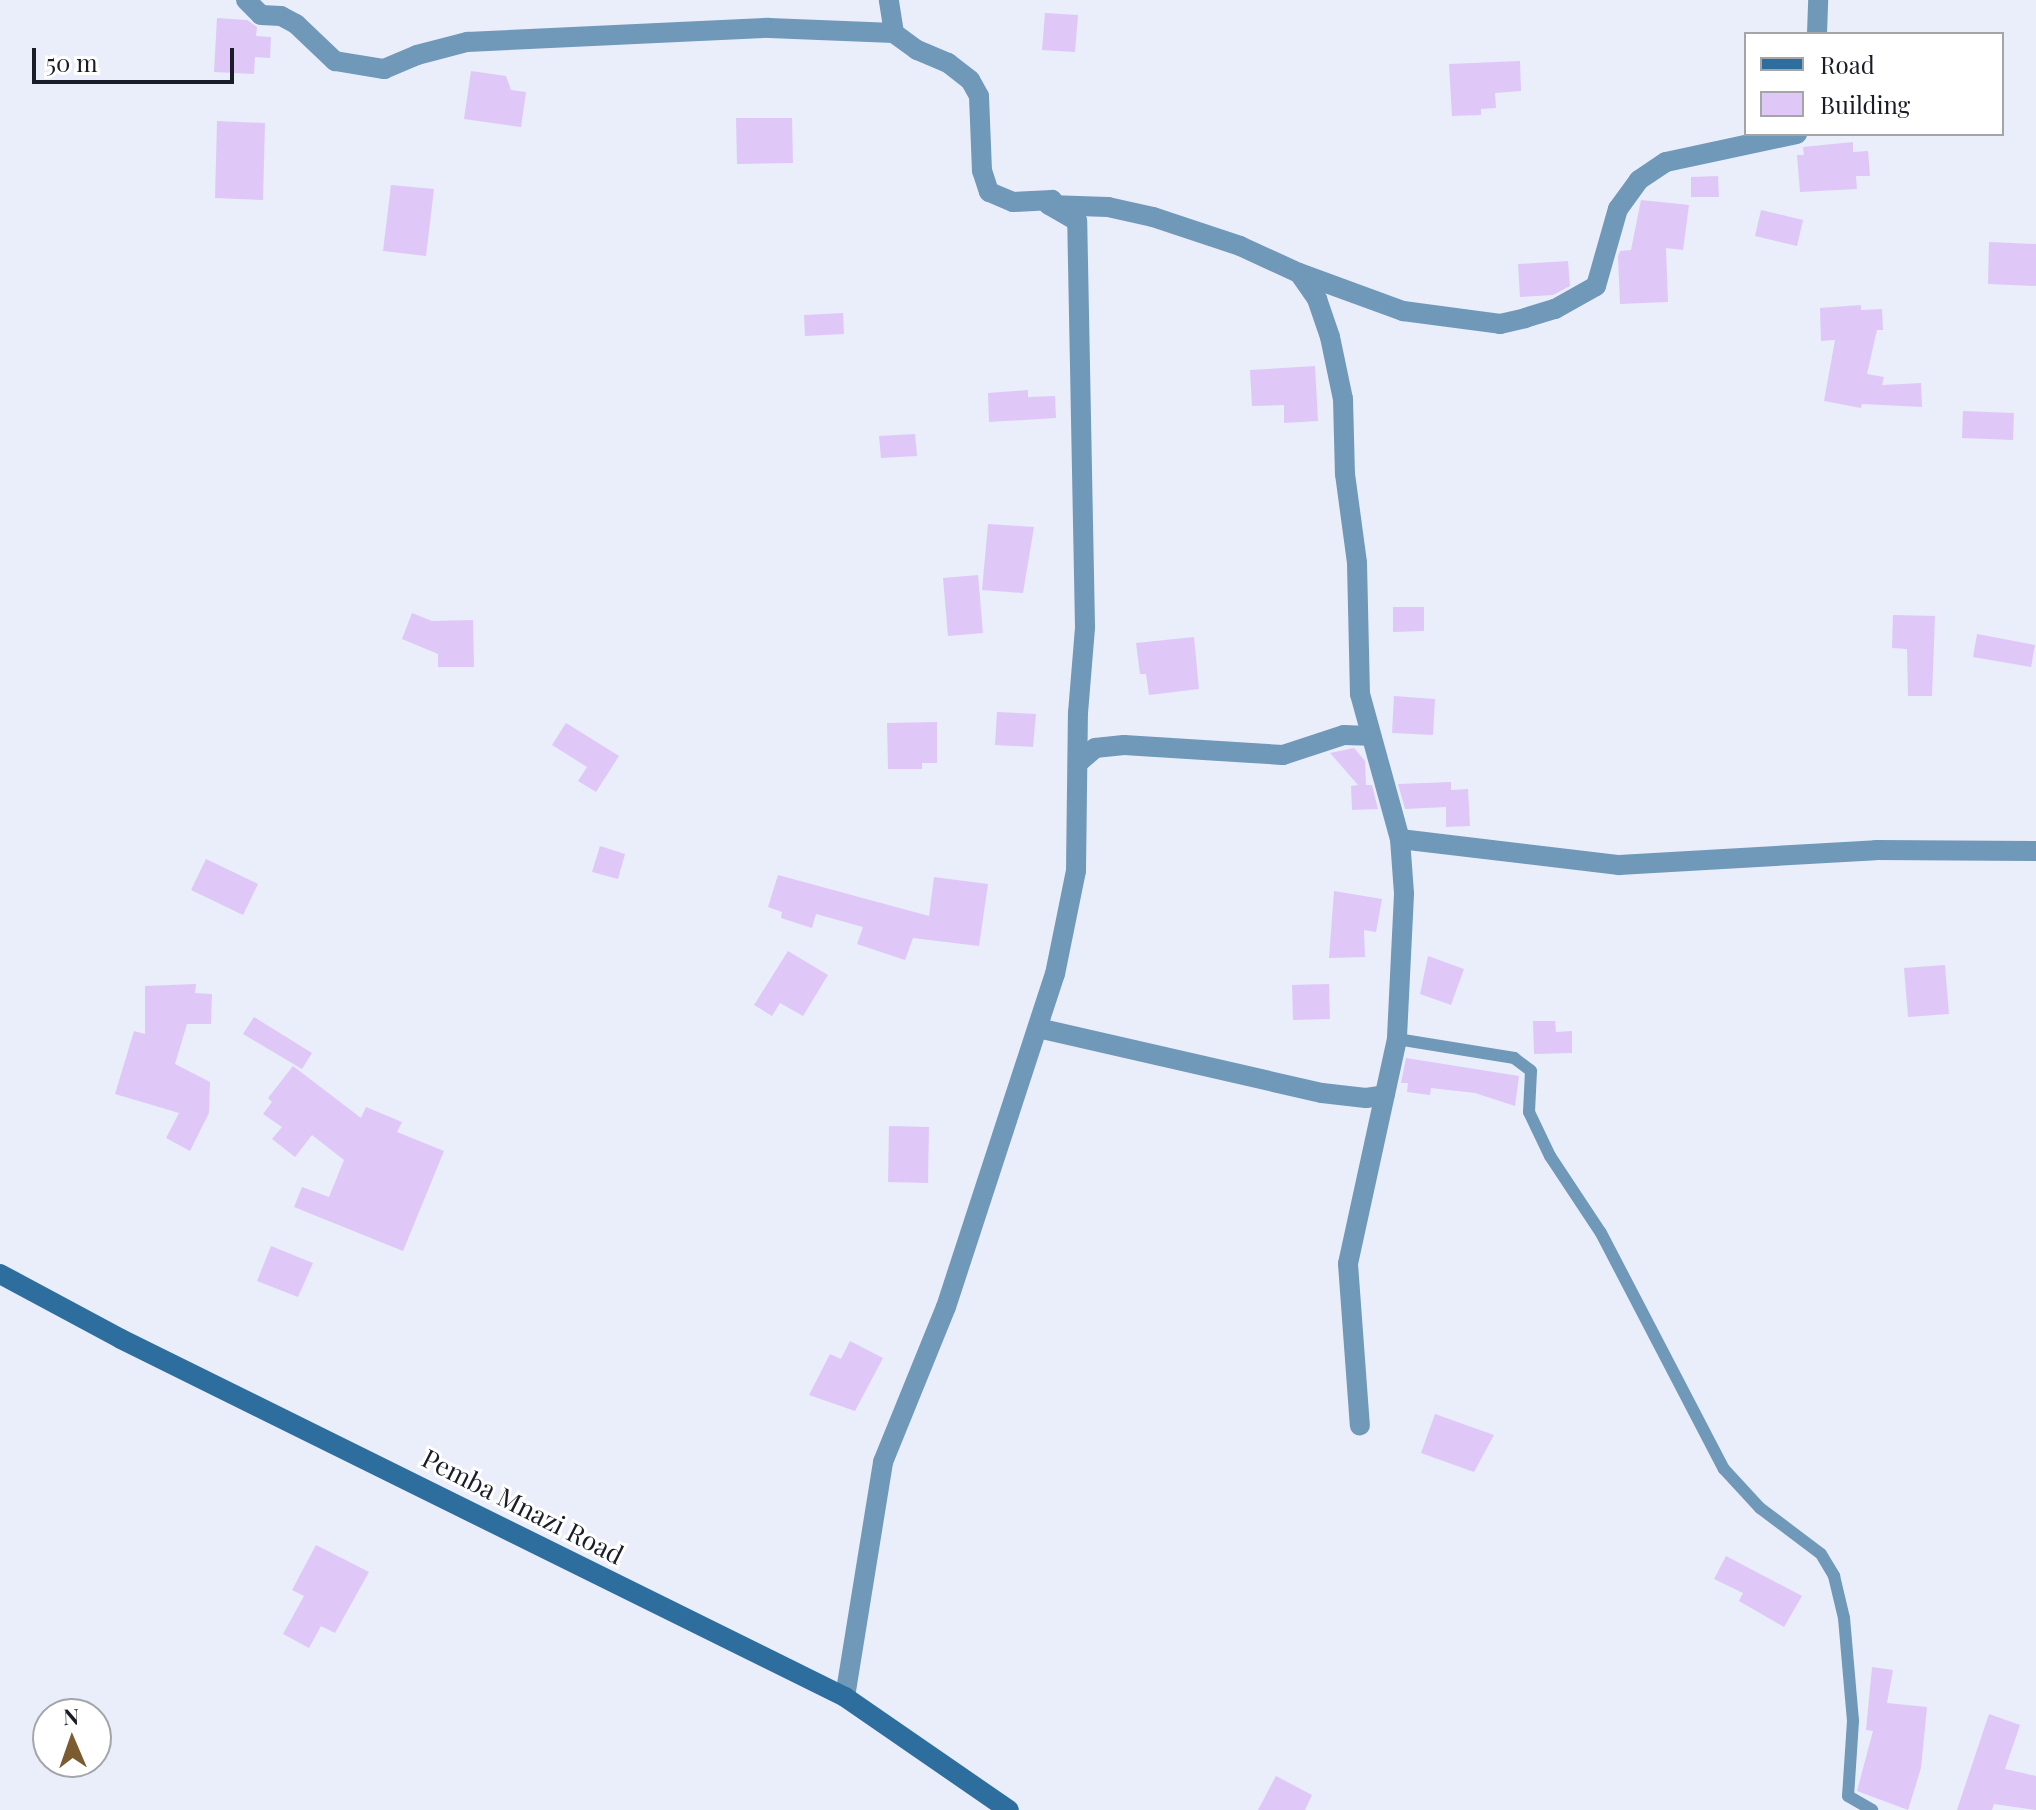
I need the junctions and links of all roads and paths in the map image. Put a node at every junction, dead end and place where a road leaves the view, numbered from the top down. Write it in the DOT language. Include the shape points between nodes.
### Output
graph roads {
  1 [pos="246,0"];
  2 [pos="889,0"];
  3 [pos="1818,0"];
  4 [pos="1817,32"];
  5 [pos="894,33"];
  6 [pos="1795,136"];
  7 [pos="1049,205"];
  8 [pos="1299,273"];
  9 [pos="1369,736"];
  10 [pos="1078,763"];
  11 [pos="1400,839"];
  12 [pos="2036,851"];
  13 [pos="1038,1028"];
  14 [pos="1397,1039"];
  15 [pos="1385,1095"];
  16 [pos="0,1274"];
  17 [pos="1360,1426"];
  18 [pos="845,1697"];
  19 [pos="1009,1810"];
  20 [pos="1872,1810"];
  1 -- 5 [label="street" via="261,15 281,16 296,24 335,61 384,69 467,42 769,28"];
  2 -- 5 [label="street"];
  3 -- 4 [label="street"];
  5 -- 7 [label="street" via="970,80 979,96 982,171 989,192 1013,202 1052,200"];
  6 -- 8 [label="street" via="1666,162 1639,180 1618,209 1596,286 1565,305 1525,318 1500,324 1403,311"];
  7 -- 8 [label="street" via="1094,205 1153,217 1240,246"];
  7 -- 10 [label="street" via="1077,221 1085,627"];
  8 -- 9 [label="street" via="1317,299 1343,399 1345,474 1357,563 1360,694"];
  9 -- 10 [label="street" via="1344,735 1283,755 1124,745 1095,748"];
  9 -- 11 [label="street" via="1381,757"];
  10 -- 13 [label="street" via="1076,871"];
  11 -- 12 [label="street" via="1619,865 1876,850"];
  11 -- 14 [label="street" via="1404,963"];
  13 -- 15 [label="street" via="1322,1093"];
  13 -- 18 [label="street" via="946,1307 883,1462"];
  14 -- 15 [label="street"];
  14 -- 20 [label="lane" via="1514,1058 1531,1071 1529,1112 1534,1123 1568,1190 1601,1233 1724,1469 1760,1508 1821,1554 1834,1576 1844,1618 1853,1721 1848,1796"];
  15 -- 17 [label="street" via="1348,1264"];
  16 -- 18 [label="main road, Pemba Mnazi Road"];
  18 -- 19 [label="main road, Pemba Mnazi Road"];
}
